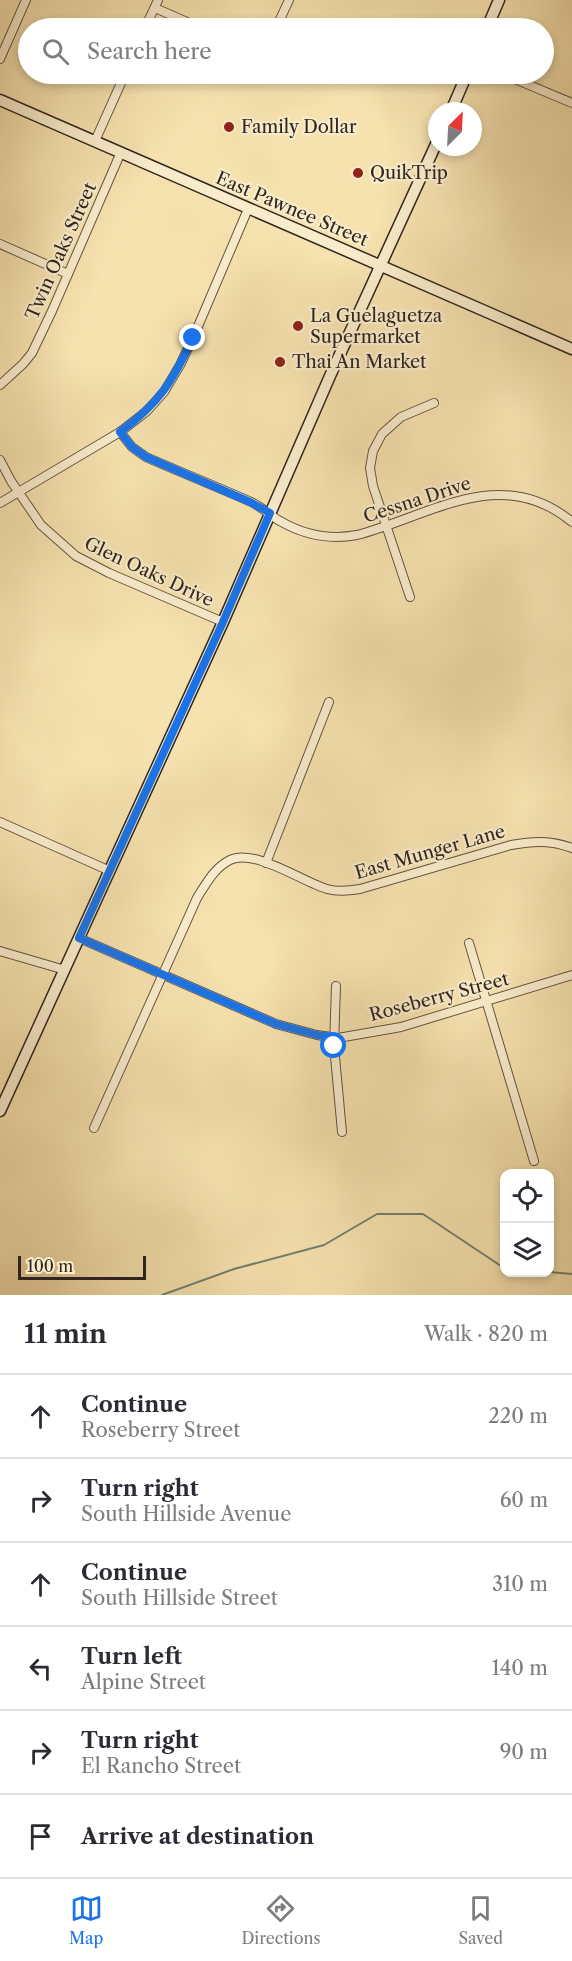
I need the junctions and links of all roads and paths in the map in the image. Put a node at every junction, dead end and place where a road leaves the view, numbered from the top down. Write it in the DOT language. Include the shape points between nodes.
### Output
graph roads {
  1 [pos="26,0"];
  2 [pos="289,0"];
  3 [pos="499,0"];
  4 [pos="156,4"];
  5 [pos="18,18"];
  6 [pos="18,18"];
  7 [pos="150,18"];
  8 [pos="182,18"];
  9 [pos="281,18"];
  10 [pos="491,18"];
  11 [pos="0,59"];
  12 [pos="121,84"];
  13 [pos="463,84"];
  14 [pos="526,84"];
  15 [pos="0,100"];
  16 [pos="455,102"];
  17 [pos="572,104"];
  18 [pos="95,141"];
  19 [pos="121,153"];
  20 [pos="431,156"];
  21 [pos="248,209"];
  22 [pos="0,244"];
  23 [pos="381,265"];
  24 [pos="68,274"];
  25 [pos="572,349"];
  26 [pos="0,385"];
  27 [pos="434,404"];
  28 [pos="120,432"];
  29 [pos="0,460"];
  30 [pos="19,492"];
  31 [pos="0,503"];
  32 [pos="270,513"];
  33 [pos="572,522"];
  34 [pos="386,526"];
  35 [pos="410,597"];
  36 [pos="223,622"];
  37 [pos="329,702"];
  38 [pos="0,822"];
  39 [pos="572,848"];
  40 [pos="266,863"];
  41 [pos="110,871"];
  42 [pos="79,938"];
  43 [pos="469,943"];
  44 [pos="0,951"];
  45 [pos="64,970"];
  46 [pos="163,975"];
  47 [pos="572,975"];
  48 [pos="336,986"];
  49 [pos="487,1001"];
  50 [pos="334,1037"];
  51 [pos="0,1111"];
  52 [pos="94,1128"];
  53 [pos="342,1132"];
  54 [pos="534,1161"];
  1 -- 5 [label="street"];
  2 -- 9 [label="street"];
  3 -- 10 [label="main road"];
  4 -- 7 [label="street"];
  4 -- 8 [label="street"];
  6 -- 11 [label="street"];
  12 -- 18 [label="street"];
  13 -- 16 [label="main road"];
  14 -- 17 [label="street"];
  15 -- 18 [label="main road, East Pawnee Street"];
  18 -- 19 [label="main road, East Pawnee Street"];
  19 -- 21 [label="main road, East Pawnee Street"];
  19 -- 24 [label="street, Twin Oaks Street"];
  20 -- 23 [label="main road"];
  21 -- 23 [label="main road, East Pawnee Street"];
  21 -- 28 [label="street" via="180,365 153,405"];
  22 -- 24 [label="street"];
  23 -- 25 [label="main road, East Pawnee Street"];
  23 -- 32 [label="main road"];
  24 -- 26 [label="street, Twin Oaks Street" via="32,353"];
  27 -- 34 [label="street" via="401,417 382,434 373,451 373,486"];
  28 -- 30 [label="street"];
  28 -- 32 [label="street, Cessna Drive" via="146,457"];
  29 -- 30 [label="street, Glen Oaks Drive"];
  30 -- 31 [label="street"];
  30 -- 36 [label="street, Glen Oaks Drive" via="41,525 76,556"];
  32 -- 34 [label="street, Cessna Drive" via="287,524 321,536 345,537"];
  32 -- 36 [label="main road"];
  33 -- 34 [label="street, Cessna Drive" via="537,501 482,495"];
  34 -- 35 [label="street"];
  36 -- 41 [label="main road"];
  37 -- 40 [label="street"];
  38 -- 41 [label="street"];
  39 -- 40 [label="street, East Munger Lane" via="536,841 511,845 341,892"];
  40 -- 46 [label="street, East Munger Lane" via="232,859 210,876"];
  41 -- 42 [label="main road"];
  42 -- 45 [label="main road"];
  42 -- 46 [label="street, Roseberry Street"];
  43 -- 49 [label="street"];
  44 -- 45 [label="street"];
  45 -- 51 [label="main road"];
  46 -- 50 [label="street, Roseberry Street" via="276,1024"];
  46 -- 52 [label="street, East Munger Lane"];
  47 -- 49 [label="street, Roseberry Street"];
  48 -- 50 [label="street"];
  49 -- 50 [label="street, Roseberry Street" via="401,1027"];
  49 -- 54 [label="street"];
  50 -- 53 [label="street"];
}
